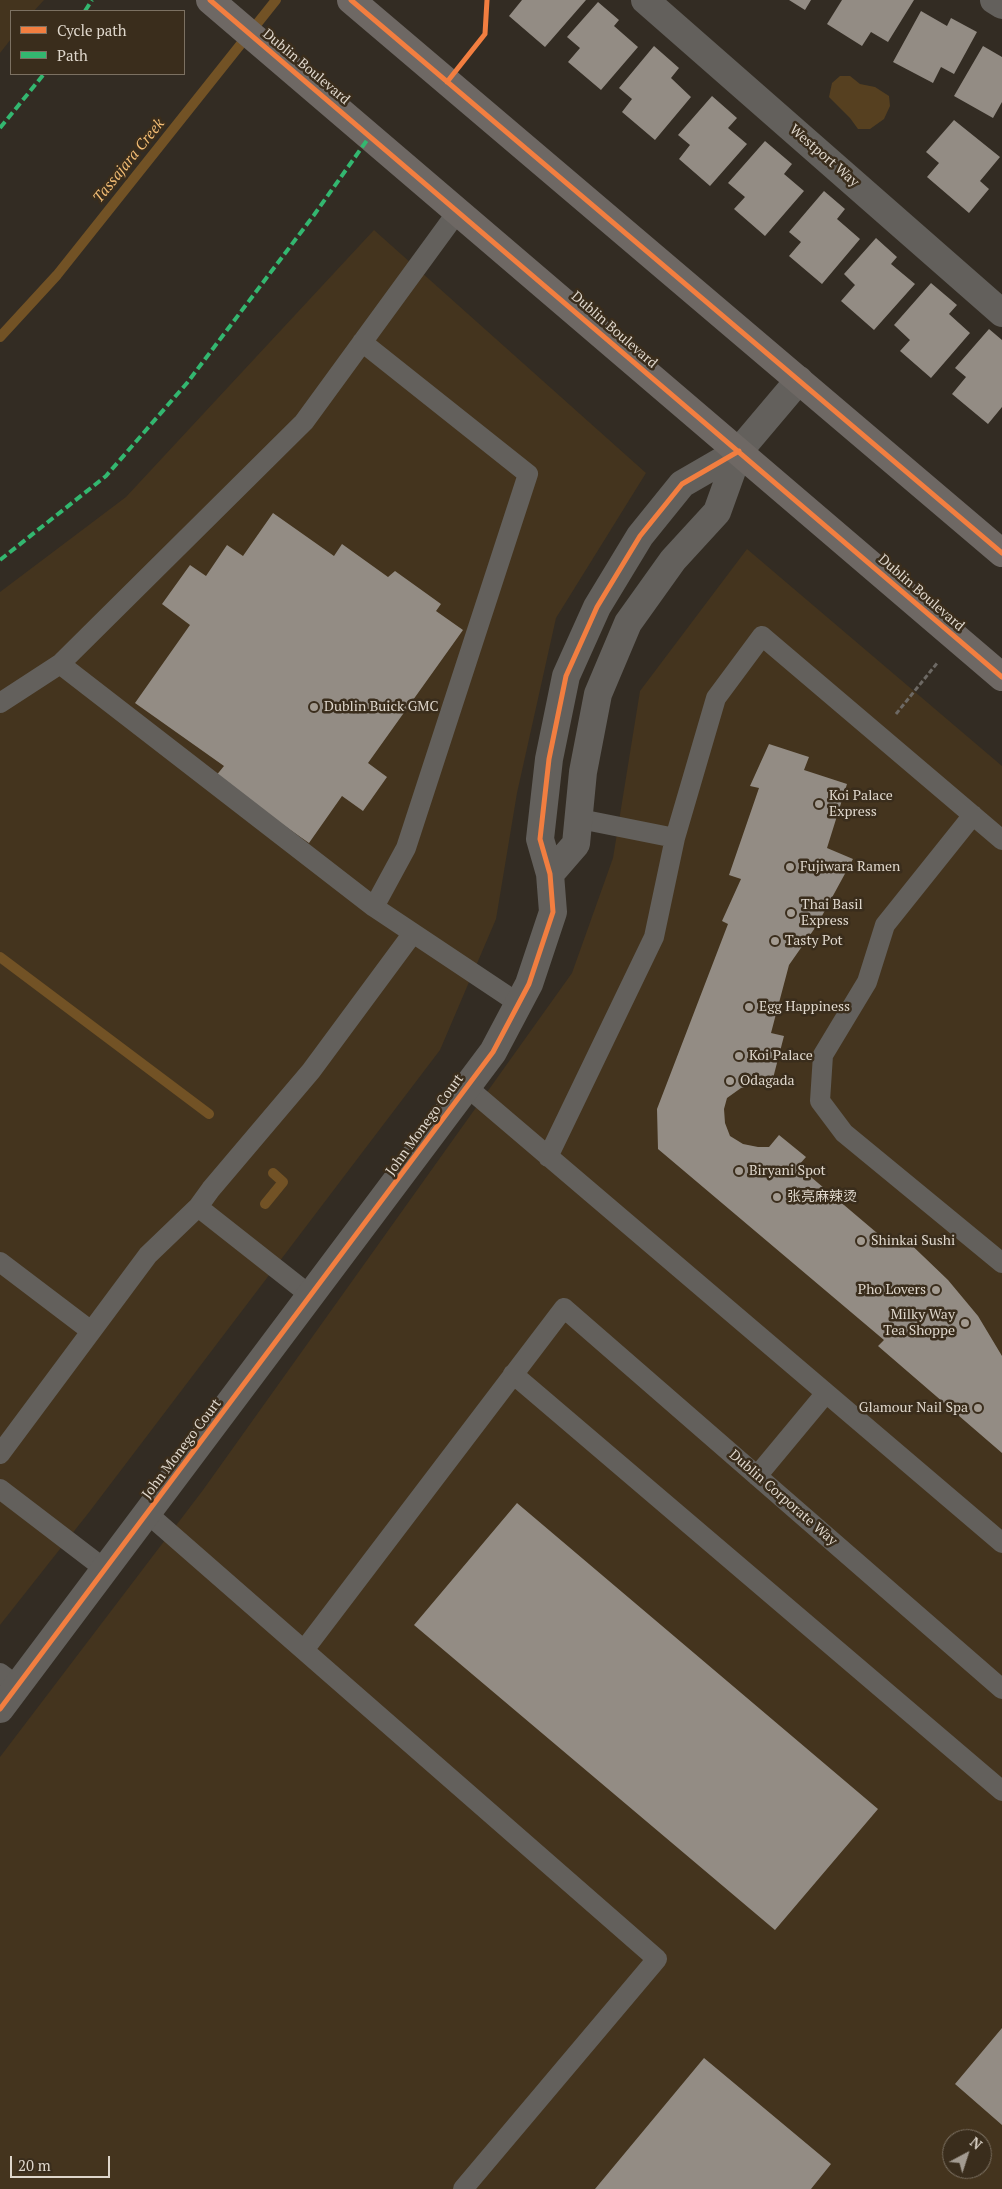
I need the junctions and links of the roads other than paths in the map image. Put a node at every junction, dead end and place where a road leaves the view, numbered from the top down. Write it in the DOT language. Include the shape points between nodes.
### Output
graph roads {
  1 [pos="210,0"];
  2 [pos="351,0"];
  3 [pos="645,0"];
  4 [pos="994,0"];
  5 [pos="1002,4"];
  6 [pos="458,211"];
  7 [pos="1002,312"];
  8 [pos="362,342"];
  9 [pos="799,380"];
  10 [pos="739,452"];
  11 [pos="1002,553"];
  12 [pos="60,664"];
  13 [pos="1002,677"];
  14 [pos="0,704"];
  15 [pos="973,815"];
  16 [pos="580,819"];
  17 [pos="675,838"];
  18 [pos="1002,840"];
  19 [pos="550,874"];
  20 [pos="374,907"];
  21 [pos="413,933"];
  22 [pos="518,1003"];
  23 [pos="467,1087"];
  24 [pos="548,1156"];
  25 [pos="198,1206"];
  26 [pos="0,1262"];
  27 [pos="1002,1263"];
  28 [pos="311,1296"];
  29 [pos="92,1331"];
  30 [pos="513,1374"];
  31 [pos="826,1393"];
  32 [pos="0,1454"];
  33 [pos="757,1476"];
  34 [pos="0,1489"];
  35 [pos="148,1514"];
  36 [pos="1002,1543"];
  37 [pos="106,1570"];
  38 [pos="304,1650"];
  39 [pos="9,1680"];
  40 [pos="1002,1689"];
  41 [pos="0,1710"];
  42 [pos="1002,1791"];
  43 [pos="463,2189"];
  1 -- 6 [label="main road, Dublin Boulevard"];
  2 -- 9 [label="main road"];
  3 -- 7 [label="street, Westport Way"];
  4 -- 5 [label="street"];
  6 -- 8 [label="lane"];
  6 -- 10 [label="main road, Dublin Boulevard"];
  8 -- 12 [label="lane" via="304,422"];
  8 -- 20 [label="lane" via="528,474 406,848"];
  9 -- 10 [label="street, John Monego Court"];
  9 -- 11 [label="main road"];
  10 -- 13 [label="main road, Dublin Boulevard"];
  10 -- 16 [label="street, John Monego Court" via="717,512 673,560 628,623 598,694 584,772"];
  10 -- 19 [label="street, John Monego Court" via="682,484 640,536 593,616 566,676 549,759 540,839"];
  12 -- 14 [label="lane"];
  12 -- 20 [label="lane"];
  15 -- 17 [label="lane" via="762,636 716,698"];
  15 -- 18 [label="lane"];
  15 -- 27 [label="lane" via="885,925 867,982 823,1055 820,1101 844,1133"];
  16 -- 17 [label="lane"];
  16 -- 19 [label="street, John Monego Court" via="576,844"];
  17 -- 24 [label="lane" via="654,937"];
  19 -- 22 [label="street, John Monego Court" via="552,912 529,984"];
  20 -- 21 [label="lane"];
  21 -- 22 [label="lane"];
  21 -- 25 [label="lane" via="311,1071"];
  22 -- 23 [label="street, John Monego Court" via="493,1052"];
  23 -- 24 [label="lane"];
  23 -- 28 [label="street, John Monego Court"];
  24 -- 31 [label="lane"];
  25 -- 28 [label="lane"];
  25 -- 29 [label="lane" via="148,1255"];
  26 -- 29 [label="lane"];
  28 -- 35 [label="street, John Monego Court"];
  29 -- 32 [label="lane"];
  30 -- 33 [label="lane, Dublin Corporate Way" via="564,1308"];
  30 -- 38 [label="lane"];
  30 -- 42 [label="lane"];
  31 -- 33 [label="lane"];
  31 -- 36 [label="lane"];
  33 -- 40 [label="lane, Dublin Corporate Way"];
  34 -- 37 [label="lane"];
  35 -- 37 [label="street, John Monego Court"];
  35 -- 38 [label="lane"];
  37 -- 39 [label="street, John Monego Court"];
  38 -- 43 [label="lane" via="657,1959"];
  39 -- 41 [label="street, John Monego Court"];
}
